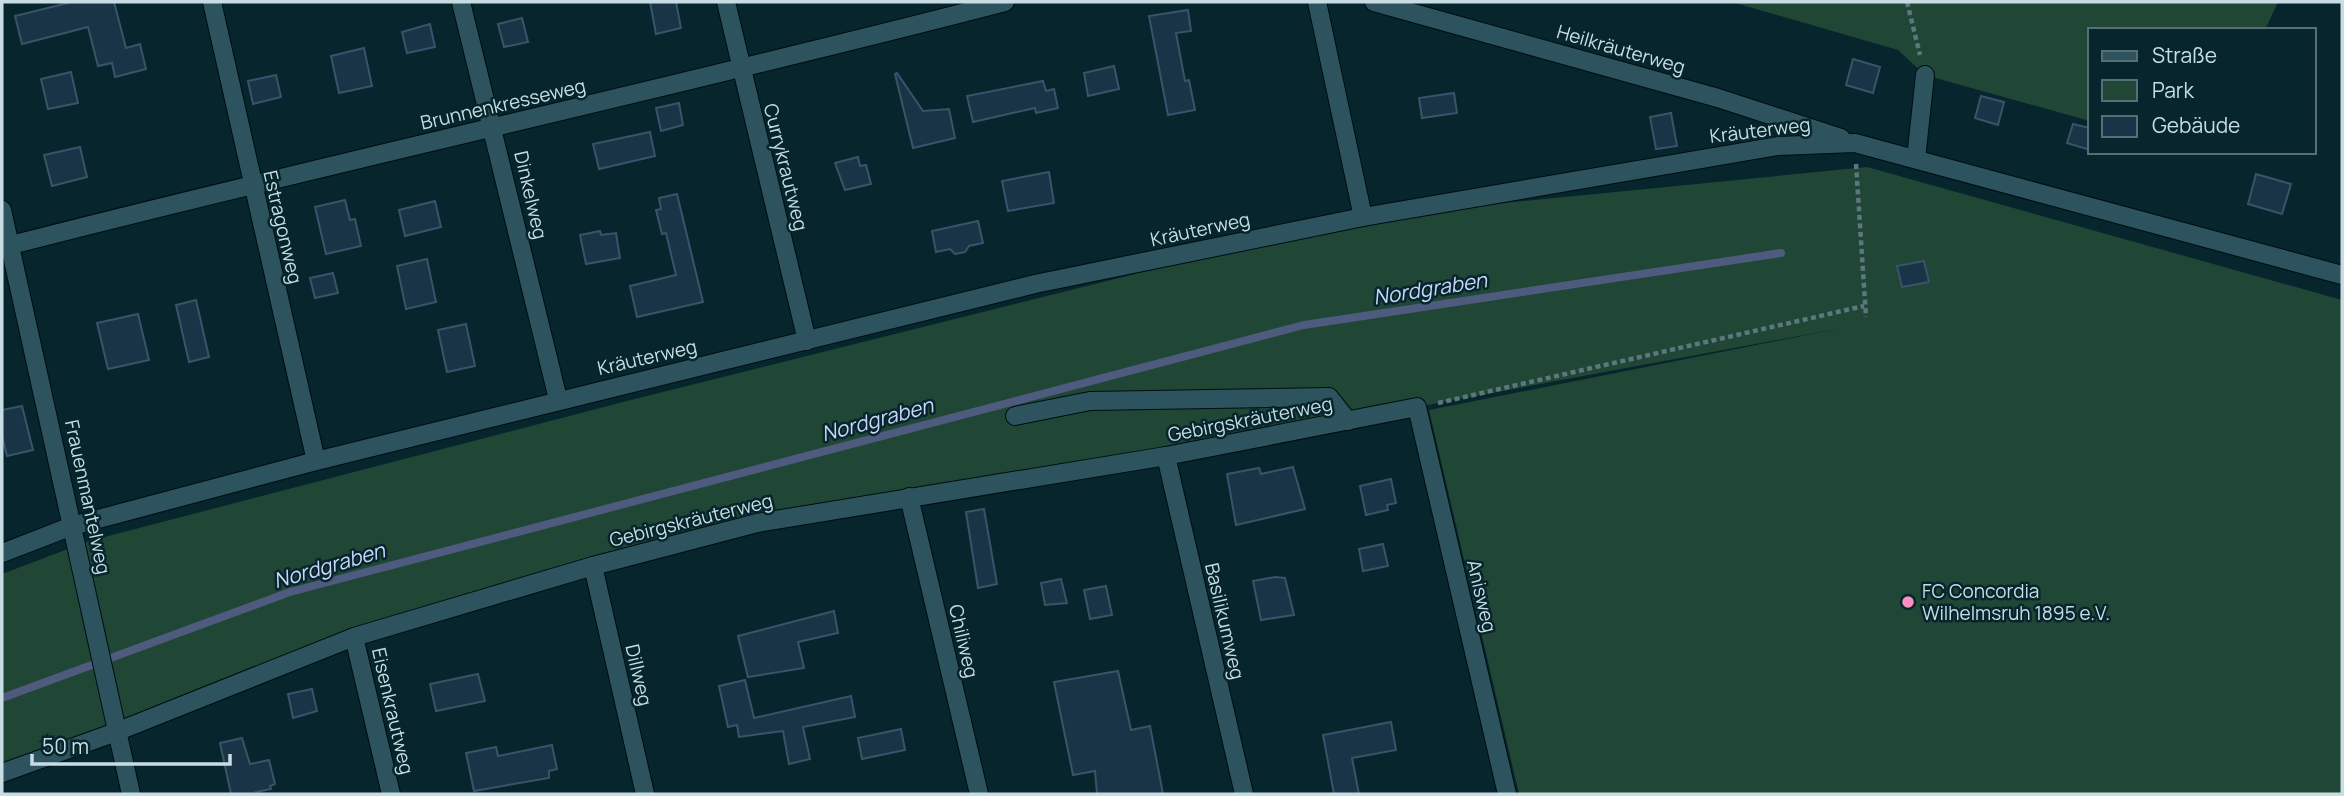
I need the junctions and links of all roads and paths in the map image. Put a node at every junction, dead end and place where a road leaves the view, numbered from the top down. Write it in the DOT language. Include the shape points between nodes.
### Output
graph roads {
  1 [pos="212,2"];
  2 [pos="461,2"];
  3 [pos="726,2"];
  4 [pos="1005,2"];
  5 [pos="1317,2"];
  6 [pos="1374,2"];
  7 [pos="1907,2"];
  8 [pos="740,70"];
  9 [pos="1925,75"];
  10 [pos="494,127"];
  11 [pos="1854,143"];
  12 [pos="1916,159"];
  13 [pos="251,183"];
  14 [pos="2,210"];
  15 [pos="1363,217"];
  16 [pos="10,245"];
  17 [pos="2342,275"];
  18 [pos="1864,306"];
  19 [pos="1866,317"];
  20 [pos="807,341"];
  21 [pos="558,400"];
  22 [pos="1417,407"];
  23 [pos="1015,416"];
  24 [pos="1348,421"];
  25 [pos="1166,456"];
  26 [pos="316,461"];
  27 [pos="909,497"];
  28 [pos="72,526"];
  29 [pos="2,553"];
  30 [pos="593,566"];
  31 [pos="354,637"];
  32 [pos="115,727"];
  33 [pos="2,773"];
  34 [pos="131,794"];
  35 [pos="391,794"];
  36 [pos="645,794"];
  37 [pos="979,794"];
  38 [pos="1244,794"];
  39 [pos="1507,794"];
  1 -- 13 [label="lane, Estragonweg"];
  2 -- 10 [label="lane, Dinkelweg"];
  3 -- 8 [label="lane, Currykrautweg"];
  4 -- 8 [label="lane, Brunnenkresseweg"];
  5 -- 15 [label="lane"];
  6 -- 11 [label="lane, Heilkräuterweg" via="1718,98"];
  7 -- 9 [label="path"];
  8 -- 10 [label="lane, Brunnenkresseweg"];
  8 -- 20 [label="lane, Currykrautweg"];
  9 -- 12 [label="lane"];
  10 -- 13 [label="lane, Brunnenkresseweg"];
  10 -- 21 [label="lane, Dinkelweg"];
  11 -- 12 [label="lane, Kräuterweg"];
  11 -- 15 [label="lane, Kräuterweg" via="1778,146"];
  11 -- 18 [label="path"];
  12 -- 17 [label="lane, Kräuterweg"];
  13 -- 16 [label="lane, Brunnenkresseweg"];
  13 -- 26 [label="lane, Estragonweg"];
  14 -- 16 [label="lane, Frauenmantelweg"];
  15 -- 20 [label="lane, Kräuterweg" via="1035,284"];
  16 -- 28 [label="lane, Frauenmantelweg"];
  18 -- 19 [label="path"];
  18 -- 22 [label="path"];
  20 -- 21 [label="lane, Kräuterweg"];
  21 -- 26 [label="lane, Kräuterweg"];
  22 -- 24 [label="lane, Gebirgskräuterweg"];
  22 -- 39 [label="lane, Anisweg"];
  23 -- 24 [label="lane" via="1090,401 1329,397"];
  24 -- 25 [label="lane, Gebirgskräuterweg"];
  25 -- 27 [label="lane, Gebirgskräuterweg"];
  25 -- 38 [label="lane, Basilikumweg"];
  26 -- 28 [label="lane, Kräuterweg"];
  27 -- 30 [label="lane, Gebirgskräuterweg" via="757,523"];
  27 -- 37 [label="lane, Chiliweg"];
  28 -- 29 [label="lane, Kräuterweg"];
  28 -- 32 [label="lane, Frauenmantelweg"];
  30 -- 31 [label="lane, Gebirgskräuterweg"];
  30 -- 36 [label="lane, Dillweg"];
  31 -- 32 [label="lane, Gebirgskräuterweg"];
  31 -- 35 [label="lane, Eisenkrautweg"];
  32 -- 33 [label="lane, Gebirgskräuterweg"];
  32 -- 34 [label="lane, Frauenmantelweg"];
}
